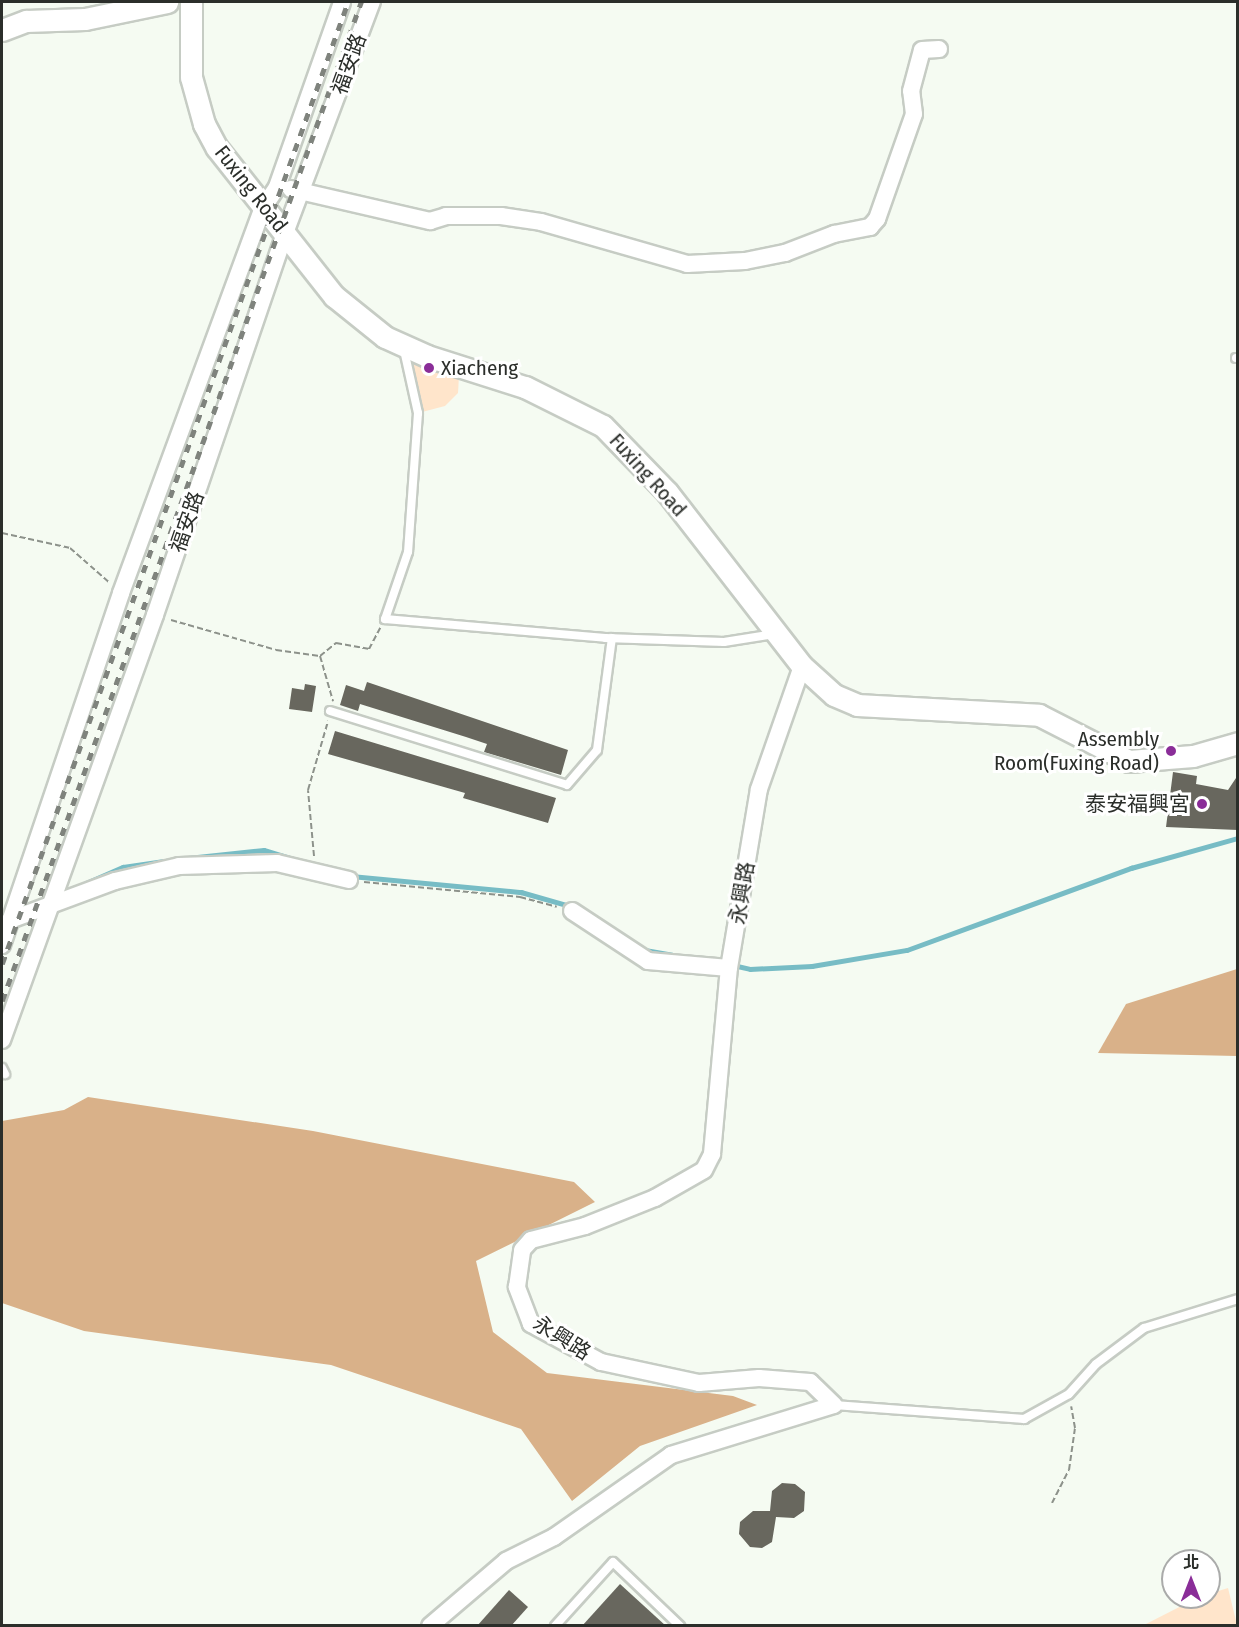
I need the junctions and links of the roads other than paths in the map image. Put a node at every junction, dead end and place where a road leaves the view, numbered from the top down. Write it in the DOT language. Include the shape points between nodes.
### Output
graph roads {
  1 [pos="167,2"];
  2 [pos="191,2"];
  3 [pos="342,2"];
  4 [pos="372,2"];
  5 [pos="2,30"];
  6 [pos="939,49"];
  7 [pos="277,187"];
  8 [pos="302,190"];
  9 [pos="258,201"];
  10 [pos="285,233"];
  11 [pos="403,345"];
  12 [pos="777,633"];
  13 [pos="612,638"];
  14 [pos="802,666"];
  15 [pos="330,711"];
  16 [pos="1238,743"];
  17 [pos="349,880"];
  18 [pos="50,907"];
  19 [pos="572,911"];
  20 [pos="10,920"];
  21 [pos="2,945"];
  22 [pos="729,968"];
  23 [pos="2,1042"];
  24 [pos="1238,1299"];
  25 [pos="834,1405"];
  26 [pos="430,1626"];
  27 [pos="555,1626"];
  28 [pos="680,1626"];
  1 -- 5 [label="street" via="86,19 26,21"];
  2 -- 9 [label="street, Fuxing Road" via="191,77 204,124"];
  3 -- 7 [label="street, 福安路"];
  4 -- 8 [label="street, 福安路"];
  6 -- 8 [label="street" via="922,50 911,91 914,114 877,219 870,227 834,234 785,253 745,261 687,264 542,222 501,216 446,216 430,221"];
  7 -- 8 [label="street"];
  7 -- 9 [label="street"];
  8 -- 10 [label="street, 福安路"];
  9 -- 10 [label="street, Fuxing Road"];
  9 -- 20 [label="street, 福安路"];
  10 -- 11 [label="street, Fuxing Road" via="334,296 361,320"];
  10 -- 18 [label="street, 福安路" via="155,615"];
  11 -- 12 [label="street, Fuxing Road" via="525,387 603,426 667,492"];
  11 -- 13 [label="lane" via="418,413 408,552 385,619"];
  12 -- 13 [label="lane" via="724,642"];
  12 -- 14 [label="street, Fuxing Road"];
  13 -- 15 [label="lane" via="597,750 567,785"];
  14 -- 16 [label="street, Fuxing Road" via="834,695 857,705 1039,715 1129,761 1193,756"];
  14 -- 22 [label="street, 永興路" via="759,789"];
  17 -- 18 [label="street" via="277,863 179,866 115,881"];
  18 -- 20 [label="street"];
  18 -- 23 [label="street, 福安路"];
  19 -- 22 [label="street" via="648,961"];
  20 -- 21 [label="street, 福安路"];
  22 -- 25 [label="street, 永興路" via="716,1137 704,1170 623,1212 531,1240 518,1267 520,1302 531,1324 601,1362 699,1383 759,1378 810,1382"];
  24 -- 25 [label="lane" via="1144,1328 1096,1364 1069,1394 1023,1419"];
  25 -- 26 [label="street" via="671,1455 554,1536 506,1561"];
  27 -- 28 [label="lane" via="613,1562"];
}
